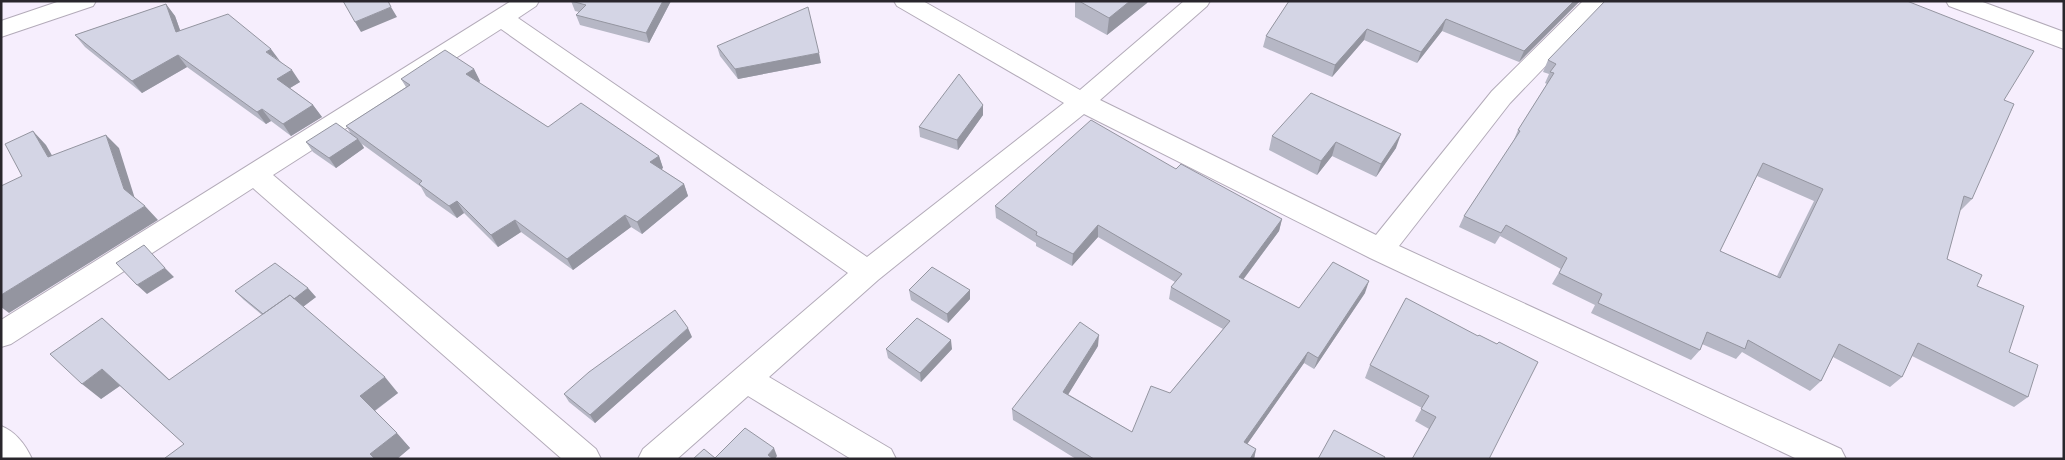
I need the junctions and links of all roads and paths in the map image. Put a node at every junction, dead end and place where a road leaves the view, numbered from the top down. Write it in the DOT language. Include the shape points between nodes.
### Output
graph roads {
  1 [pos="85,1"];
  2 [pos="528,1"];
  3 [pos="905,1"];
  4 [pos="1199,1"];
  5 [pos="1597,1"];
  6 [pos="1957,1"];
  7 [pos="502,18"];
  8 [pos="1,29"];
  9 [pos="2064,41"];
  10 [pos="1082,102"];
  11 [pos="254,174"];
  12 [pos="1380,250"];
  13 [pos="868,272"];
  14 [pos="1,335"];
  15 [pos="746,379"];
  16 [pos="1,440"];
  17 [pos="16,459"];
  18 [pos="585,459"];
  19 [pos="654,459"];
  20 [pos="880,459"];
  21 [pos="1830,459"];
  1 -- 8 [label="street"];
  2 -- 7 [label="street"];
  3 -- 10 [label="street"];
  4 -- 10 [label="street"];
  5 -- 12 [label="street" via="1501,96"];
  6 -- 9 [label="street"];
  7 -- 11 [label="street"];
  7 -- 13 [label="street"];
  10 -- 12 [label="street"];
  10 -- 13 [label="street"];
  11 -- 14 [label="street"];
  11 -- 18 [label="street"];
  12 -- 21 [label="street"];
  13 -- 15 [label="street"];
  15 -- 19 [label="street"];
  15 -- 20 [label="street"];
  16 -- 17 [label="street"];
}
